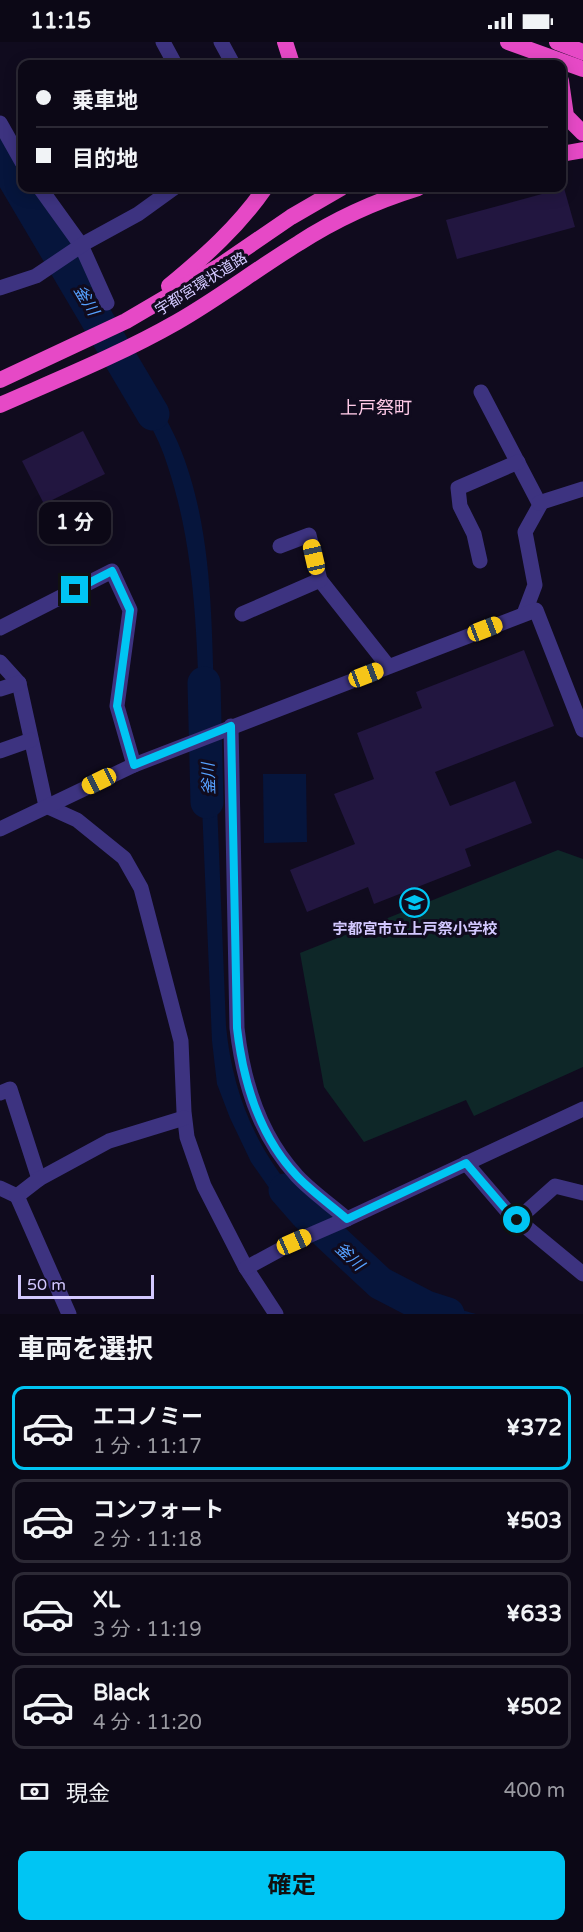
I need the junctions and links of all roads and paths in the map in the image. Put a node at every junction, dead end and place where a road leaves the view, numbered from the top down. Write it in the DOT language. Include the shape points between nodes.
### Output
graph roads {
  1 [pos="163,42"];
  2 [pos="221,42"];
  3 [pos="285,42"];
  4 [pos="507,42"];
  5 [pos="552,42"];
  6 [pos="557,42"];
  7 [pos="578,42"];
  8 [pos="583,52"];
  9 [pos="173,60"];
  10 [pos="231,60"];
  11 [pos="290,60"];
  12 [pos="557,60"];
  13 [pos="558,60"];
  14 [pos="583,60"];
  15 [pos="566,63"];
  16 [pos="583,69"];
  17 [pos="566,100"];
  18 [pos="570,116"];
  19 [pos="0,123"];
  20 [pos="583,133"];
  21 [pos="583,150"];
  22 [pos="566,153"];
  23 [pos="18,155"];
  24 [pos="43,192"];
  25 [pos="168,192"];
  26 [pos="262,192"];
  27 [pos="334,192"];
  28 [pos="405,192"];
  29 [pos="81,245"];
  30 [pos="0,288"];
  31 [pos="107,303"];
  32 [pos="126,321"];
  33 [pos="0,380"];
  34 [pos="481,392"];
  35 [pos="0,405"];
  36 [pos="518,462"];
  37 [pos="583,489"];
  38 [pos="539,503"];
  39 [pos="280,546"];
  40 [pos="480,561"];
  41 [pos="320,580"];
  42 [pos="242,614"];
  43 [pos="524,615"];
  44 [pos="0,628"];
  45 [pos="0,662"];
  46 [pos="388,666"];
  47 [pos="19,683"];
  48 [pos="0,689"];
  49 [pos="231,726"];
  50 [pos="583,730"];
  51 [pos="31,740"];
  52 [pos="0,751"];
  53 [pos="134,765"];
  54 [pos="46,806"];
  55 [pos="0,828"];
  56 [pos="0,1093"];
  57 [pos="583,1109"];
  58 [pos="184,1118"];
  59 [pos="466,1163"];
  60 [pos="39,1179"];
  61 [pos="0,1188"];
  62 [pos="583,1193"];
  63 [pos="17,1196"];
  64 [pos="347,1219"];
  65 [pos="517,1220"];
  66 [pos="246,1268"];
  67 [pos="583,1274"];
  68 [pos="69,1314"];
  69 [pos="276,1314"];
  1 -- 9 [label="street"];
  2 -- 10 [label="street"];
  3 -- 11 [label="highway"];
  4 -- 13 [label="highway, bridge"];
  5 -- 12 [label="highway"];
  6 -- 8 [label="highway, bridge"];
  7 -- 14 [label="highway"];
  15 -- 16 [label="highway, bridge"];
  17 -- 18 [label="highway"];
  18 -- 20 [label="highway"];
  19 -- 23 [label="street"];
  21 -- 22 [label="highway"];
  24 -- 29 [label="street"];
  25 -- 29 [label="street" via="138,214"];
  26 -- 32 [label="highway" via="232,229 190,269"];
  27 -- 32 [label="highway, 宇都宮環状道路"];
  28 -- 35 [label="highway, 宇都宮環状道路" via="343,218 300,242 139,342"];
  29 -- 30 [label="street" via="36,276"];
  29 -- 31 [label="street"];
  32 -- 33 [label="highway, 宇都宮環状道路"];
  34 -- 36 [label="street"];
  36 -- 38 [label="street"];
  36 -- 40 [label="street" via="458,488 460,506 474,534"];
  37 -- 38 [label="street"];
  38 -- 43 [label="street" via="525,532 535,585"];
  39 -- 41 [label="street" via="309,535"];
  41 -- 42 [label="street"];
  41 -- 46 [label="street"];
  43 -- 46 [label="street"];
  43 -- 50 [label="street" via="536,610"];
  44 -- 53 [label="street" via="112,571 130,610 117,706"];
  45 -- 47 [label="street"];
  46 -- 49 [label="street"];
  47 -- 48 [label="street"];
  47 -- 51 [label="street"];
  49 -- 53 [label="street"];
  49 -- 64 [label="street" via="237,1028 241,1060 253,1102 270,1139 297,1176"];
  51 -- 52 [label="street"];
  51 -- 54 [label="street"];
  53 -- 54 [label="street"];
  54 -- 55 [label="street"];
  54 -- 58 [label="street" via="77,820 124,858 141,888 182,1041"];
  56 -- 60 [label="street" via="10,1089"];
  57 -- 59 [label="street"];
  58 -- 60 [label="street" via="109,1141"];
  58 -- 66 [label="street" via="204,1186"];
  59 -- 64 [label="street"];
  59 -- 65 [label="street"];
  60 -- 63 [label="street"];
  61 -- 63 [label="street"];
  62 -- 65 [label="street" via="555,1186"];
  63 -- 68 [label="street"];
  64 -- 66 [label="street"];
  65 -- 67 [label="street"];
  66 -- 69 [label="street"];
}
